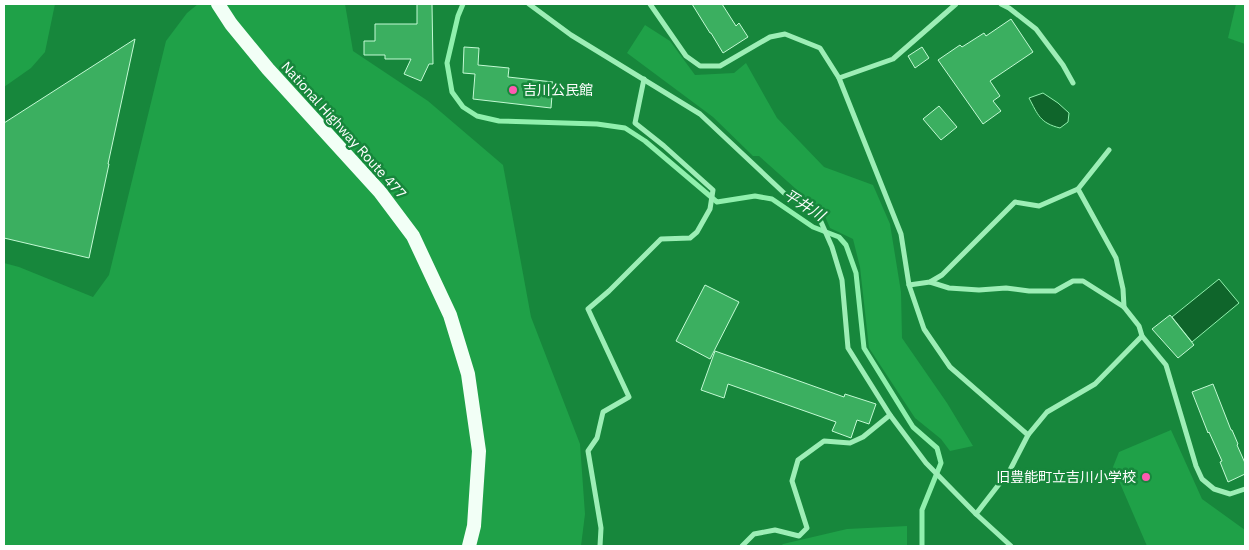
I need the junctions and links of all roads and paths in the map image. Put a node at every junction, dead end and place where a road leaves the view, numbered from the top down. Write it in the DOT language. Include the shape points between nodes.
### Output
graph roads {
  1 [pos="218,4"];
  2 [pos="529,4"];
  3 [pos="650,4"];
  4 [pos="956,4"];
  5 [pos="1001,4"];
  6 [pos="839,78"];
  7 [pos="644,79"];
  8 [pos="1073,83"];
  9 [pos="1109,150"];
  10 [pos="1078,189"];
  11 [pos="930,282"];
  12 [pos="909,285"];
  13 [pos="1124,307"];
  14 [pos="1142,336"];
  15 [pos="890,415"];
  16 [pos="1028,435"];
  17 [pos="1245,489"];
  18 [pos="976,514"];
  19 [pos="469,546"];
  20 [pos="600,546"];
  21 [pos="742,546"];
  22 [pos="1011,546"];
  1 -- 19 [label="highway, National Highway Route 477" via="268,69 380,192 413,236 450,315 468,374 479,451 474,526"];
  2 -- 7 [label="street" via="571,35"];
  3 -- 6 [label="street" via="686,56 700,66 720,66 770,37 785,34 820,48"];
  4 -- 6 [label="street" via="893,59"];
  5 -- 8 [label="street" via="1036,29 1064,65"];
  6 -- 12 [label="street" via="901,234"];
  7 -- 15 [label="street" via="700,114 784,193 818,215 842,280 848,348"];
  7 -- 20 [label="street" via="635,123 713,190 710,209 697,232 690,238 661,239 588,309 629,397 603,412 596,438 588,451 601,528"];
  9 -- 10 [label="street"];
  10 -- 11 [label="street" via="1039,206 1015,202 942,275"];
  10 -- 13 [label="street" via="1116,258"];
  11 -- 12 [label="street"];
  11 -- 13 [label="street" via="949,288 1055,291 1073,281 1083,281"];
  12 -- 16 [label="street" via="924,329 950,367"];
  13 -- 14 [label="street" via="1139,326"];
  14 -- 16 [label="street" via="1095,384 1047,412"];
  14 -- 17 [label="street" via="1166,365 1202,479 1214,489 1230,494"];
  15 -- 18 [label="street" via="926,462"];
  15 -- 21 [label="street" via="863,437 850,443 824,441 798,460 792,481 807,528 799,536 775,530 754,534"];
  16 -- 18 [label="street" via="1010,470"];
  18 -- 22 [label="street"];
}
